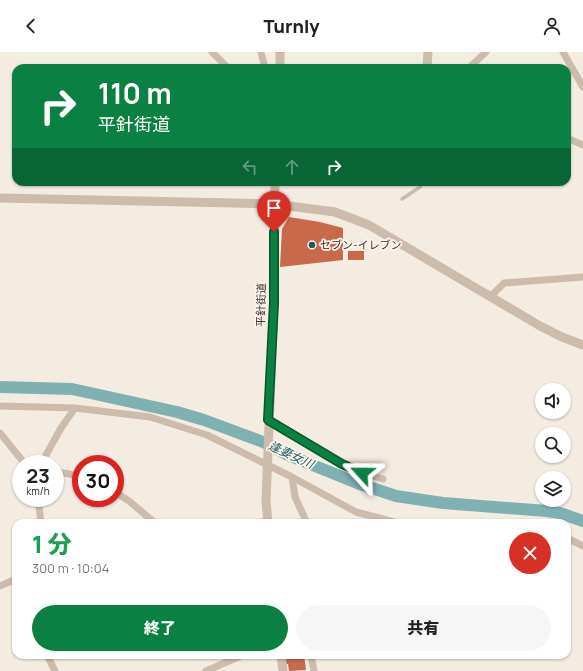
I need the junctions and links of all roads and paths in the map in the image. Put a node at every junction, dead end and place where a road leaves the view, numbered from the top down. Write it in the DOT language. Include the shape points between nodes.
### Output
graph roads {
  1 [pos="212,52"];
  2 [pos="280,52"];
  3 [pos="428,52"];
  4 [pos="486,52"];
  5 [pos="563,52"];
  6 [pos="259,53"];
  7 [pos="224,64"];
  8 [pos="263,64"];
  9 [pos="280,64"];
  10 [pos="427,64"];
  11 [pos="473,64"];
  12 [pos="570,64"];
  13 [pos="571,66"];
  14 [pos="583,87"];
  15 [pos="571,140"];
  16 [pos="583,145"];
  17 [pos="275,186"];
  18 [pos="421,186"];
  19 [pos="0,198"];
  20 [pos="402,199"];
  21 [pos="274,204"];
  22 [pos="583,277"];
  23 [pos="491,296"];
  24 [pos="583,345"];
  25 [pos="0,406"];
  26 [pos="75,408"];
  27 [pos="268,424"];
  28 [pos="0,433"];
  29 [pos="18,455"];
  30 [pos="46,455"];
  31 [pos="268,465"];
  32 [pos="292,477"];
  33 [pos="383,479"];
  34 [pos="124,498"];
  35 [pos="39,507"];
  36 [pos="41,519"];
  37 [pos="150,519"];
  38 [pos="268,519"];
  39 [pos="305,519"];
  40 [pos="383,519"];
  41 [pos="571,540"];
  42 [pos="583,546"];
  43 [pos="12,581"];
  44 [pos="0,586"];
  45 [pos="49,659"];
  46 [pos="234,659"];
  47 [pos="282,659"];
  48 [pos="312,659"];
  49 [pos="55,671"];
  50 [pos="206,671"];
  51 [pos="283,671"];
  52 [pos="314,671"];
  1 -- 7 [label="street"];
  2 -- 9 [label="street"];
  3 -- 10 [label="street"];
  4 -- 11 [label="street"];
  5 -- 12 [label="street"];
  6 -- 8 [label="street"];
  13 -- 14 [label="street"];
  15 -- 16 [label="street"];
  17 -- 21 [label="street, 平針街道"];
  18 -- 20 [label="lane"];
  19 -- 21 [label="street"];
  21 -- 23 [label="street" via="335,212 369,225"];
  21 -- 27 [label="street, 平針街道" via="274,303"];
  22 -- 23 [label="street" via="504,283"];
  23 -- 24 [label="street" via="540,326"];
  25 -- 26 [label="street"];
  26 -- 30 [label="street"];
  26 -- 31 [label="street" via="150,418 207,435"];
  27 -- 31 [label="street, 平針街道"];
  27 -- 33 [label="street" via="342,464"];
  28 -- 29 [label="street"];
  31 -- 32 [label="street"];
  31 -- 38 [label="street"];
  32 -- 39 [label="street" via="295,497"];
  32 -- 40 [label="street" via="356,512"];
  34 -- 37 [label="street"];
  35 -- 36 [label="street"];
  41 -- 42 [label="street"];
  43 -- 44 [label="street"];
  45 -- 49 [label="street"];
  46 -- 50 [label="street"];
  47 -- 51 [label="street"];
  48 -- 52 [label="street"];
}
